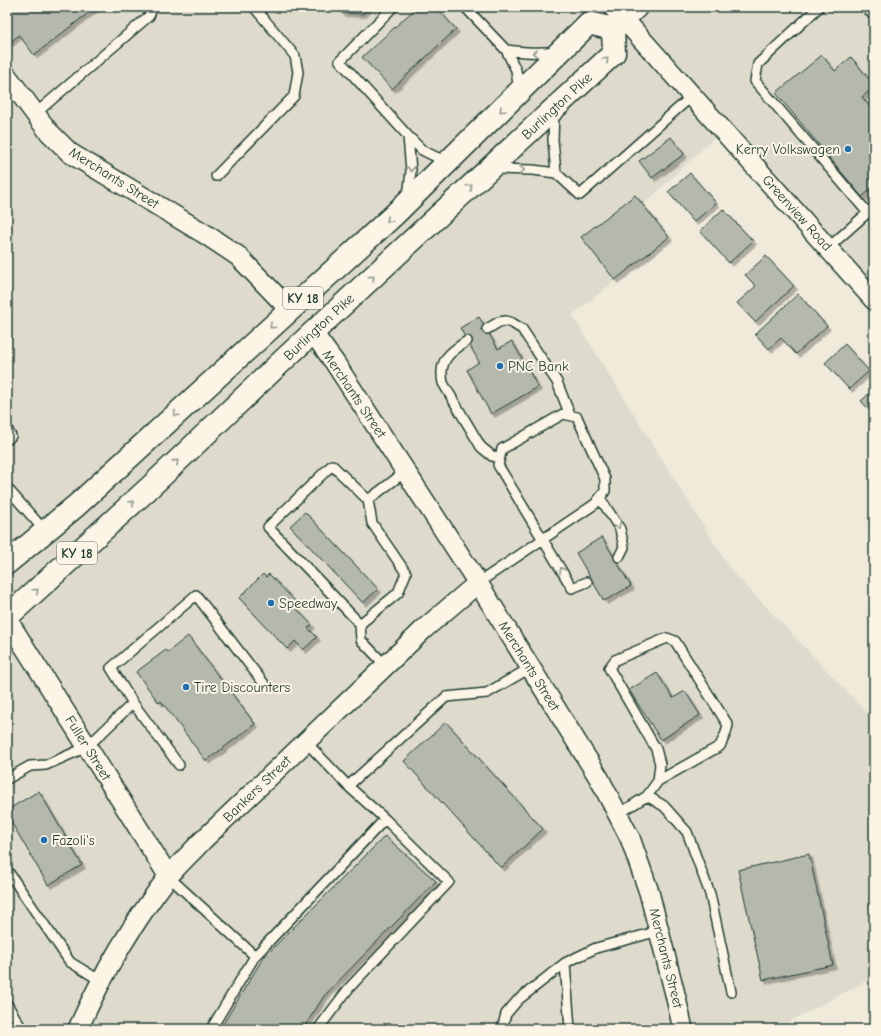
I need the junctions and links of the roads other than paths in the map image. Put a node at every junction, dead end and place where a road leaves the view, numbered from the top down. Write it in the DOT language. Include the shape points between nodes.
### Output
graph roads {
  1 [pos="152,7"];
  2 [pos="254,7"];
  3 [pos="393,7"];
  4 [pos="465,7"];
  5 [pos="819,7"];
  6 [pos="866,7"];
  7 [pos="622,15"];
  8 [pos="874,16"];
  9 [pos="563,49"];
  10 [pos="506,50"];
  11 [pos="7,76"];
  12 [pos="519,93"];
  13 [pos="692,96"];
  14 [pos="554,109"];
  15 [pos="35,114"];
  16 [pos="408,136"];
  17 [pos="451,160"];
  18 [pos="489,169"];
  19 [pos="556,173"];
  20 [pos="216,176"];
  21 [pos="408,202"];
  22 [pos="871,210"];
  23 [pos="828,248"];
  24 [pos="874,300"];
  25 [pos="290,310"];
  26 [pos="486,329"];
  27 [pos="313,333"];
  28 [pos="467,341"];
  29 [pos="570,415"];
  30 [pos="7,429"];
  31 [pos="7,440"];
  32 [pos="500,457"];
  33 [pos="405,472"];
  34 [pos="7,488"];
  35 [pos="600,498"];
  36 [pos="368,500"];
  37 [pos="45,531"];
  38 [pos="543,539"];
  39 [pos="619,557"];
  40 [pos="7,563"];
  41 [pos="587,582"];
  42 [pos="478,583"];
  43 [pos="7,618"];
  44 [pos="360,624"];
  45 [pos="386,666"];
  46 [pos="530,668"];
  47 [pos="265,685"];
  48 [pos="133,703"];
  49 [pos="306,742"];
  50 [pos="87,747"];
  51 [pos="179,765"];
  52 [pos="7,779"];
  53 [pos="658,781"];
  54 [pos="348,786"];
  55 [pos="647,796"];
  56 [pos="617,814"];
  57 [pos="385,819"];
  58 [pos="7,870"];
  59 [pos="169,876"];
  60 [pos="659,931"];
  61 [pos="255,956"];
  62 [pos="565,963"];
  63 [pos="101,981"];
  64 [pos="732,992"];
  65 [pos="7,1004"];
  66 [pos="22,1029"];
  67 [pos="78,1029"];
  68 [pos="211,1029"];
  69 [pos="318,1029"];
  70 [pos="502,1029"];
  71 [pos="570,1029"];
  72 [pos="683,1029"];
  1 -- 15 [label="lane" via="149,16"];
  2 -- 20 [label="lane" via="295,56 298,72 294,96"];
  3 -- 16 [label="lane" via="340,61"];
  4 -- 10 [label="lane"];
  5 -- 22 [label="lane" via="758,64 755,81"];
  6 -- 8 [label="lane"];
  7 -- 9 [label="main road, KY 18" via="590,23"];
  7 -- 13 [label="street, Greenview Road"];
  14 -- 7 [label="main road, Burlington Pike / KY 18, one-way" via="614,53"];
  9 -- 10 [label="lane, one-way" via="542,53"];
  9 -- 12 [label="main road, KY 18"];
  10 -- 12 [label="lane" via="516,70"];
  11 -- 15 [label="street, Merchants Street"];
  12 -- 17 [label="main road, KY 18, one-way"];
  13 -- 19 [label="lane" via="580,195"];
  13 -- 23 [label="street, Greenview Road"];
  14 -- 18 [label="main road, Burlington Pike / KY 18"];
  14 -- 19 [label="lane"];
  15 -- 25 [label="street, Merchants Street" via="70,153 238,256"];
  16 -- 17 [label="lane" via="422,150 436,157"];
  16 -- 21 [label="lane, one-way" via="411,171"];
  17 -- 21 [label="main road, KY 18"];
  18 -- 19 [label="lane, one-way"];
  27 -- 18 [label="main road, Burlington Pike / KY 18, one-way"];
  21 -- 25 [label="main road, KY 18, one-way"];
  22 -- 23 [label="lane"];
  23 -- 24 [label="street, Greenview Road"];
  25 -- 37 [label="main road, KY 18, one-way" via="77,505"];
  26 -- 29 [label="lane" via="506,321 522,329 557,382"];
  27 -- 33 [label="street, Merchants Street"];
  43 -- 27 [label="main road, Burlington Pike / KY 18, one-way"];
  28 -- 32 [label="lane" via="446,358 441,376 481,447 492,456"];
  29 -- 32 [label="lane" via="563,414 502,449"];
  29 -- 35 [label="lane" via="577,417 605,479 605,491"];
  30 -- 31 [label="lane" via="11,436"];
  32 -- 38 [label="lane" via="498,465"];
  33 -- 36 [label="lane"];
  33 -- 42 [label="street, Merchants Street"];
  34 -- 37 [label="lane"];
  35 -- 38 [label="lane"];
  35 -- 39 [label="lane, one-way" via="620,529 624,547"];
  36 -- 44 [label="lane" via="372,523 406,573 398,594"];
  36 -- 44 [label="lane" via="332,465 268,527"];
  37 -- 40 [label="main road, KY 18"];
  41 -- 38 [label="lane, one-way" via="572,588"];
  38 -- 42 [label="lane"];
  42 -- 45 [label="street, Bankers Street" via="424,629"];
  42 -- 46 [label="street, Merchants Street"];
  43 -- 50 [label="street, Fuller Street"];
  44 -- 45 [label="lane" via="361,640"];
  45 -- 49 [label="street, Bankers Street"];
  46 -- 54 [label="lane" via="487,693 446,697"];
  46 -- 56 [label="street, Merchants Street" via="599,778"];
  47 -- 48 [label="lane" via="196,595 111,668"];
  48 -- 50 [label="lane"];
  48 -- 51 [label="lane"];
  49 -- 54 [label="lane"];
  49 -- 59 [label="street, Bankers Street"];
  50 -- 52 [label="lane" via="46,765 30,766"];
  50 -- 59 [label="street, Fuller Street"];
  53 -- 53 [label="lane" via="660,764 656,749 609,668 615,660 667,638 675,641 728,725 720,746"];
  53 -- 55 [label="lane"];
  54 -- 57 [label="lane"];
  55 -- 56 [label="lane"];
  55 -- 64 [label="lane" via="664,806 687,832 710,894"];
  56 -- 60 [label="street, Merchants Street" via="630,838 649,892"];
  57 -- 61 [label="lane"];
  57 -- 69 [label="lane" via="449,882 349,988"];
  58 -- 63 [label="lane" via="70,962"];
  59 -- 61 [label="lane"];
  59 -- 63 [label="street, Bankers Street" via="121,944"];
  60 -- 62 [label="lane" via="596,948"];
  60 -- 72 [label="street, Merchants Street"];
  61 -- 68 [label="lane"];
  62 -- 70 [label="lane" via="518,1000 506,1014"];
  62 -- 71 [label="lane"];
  63 -- 67 [label="street, Bankers Street"];
  65 -- 66 [label="lane"];
}
